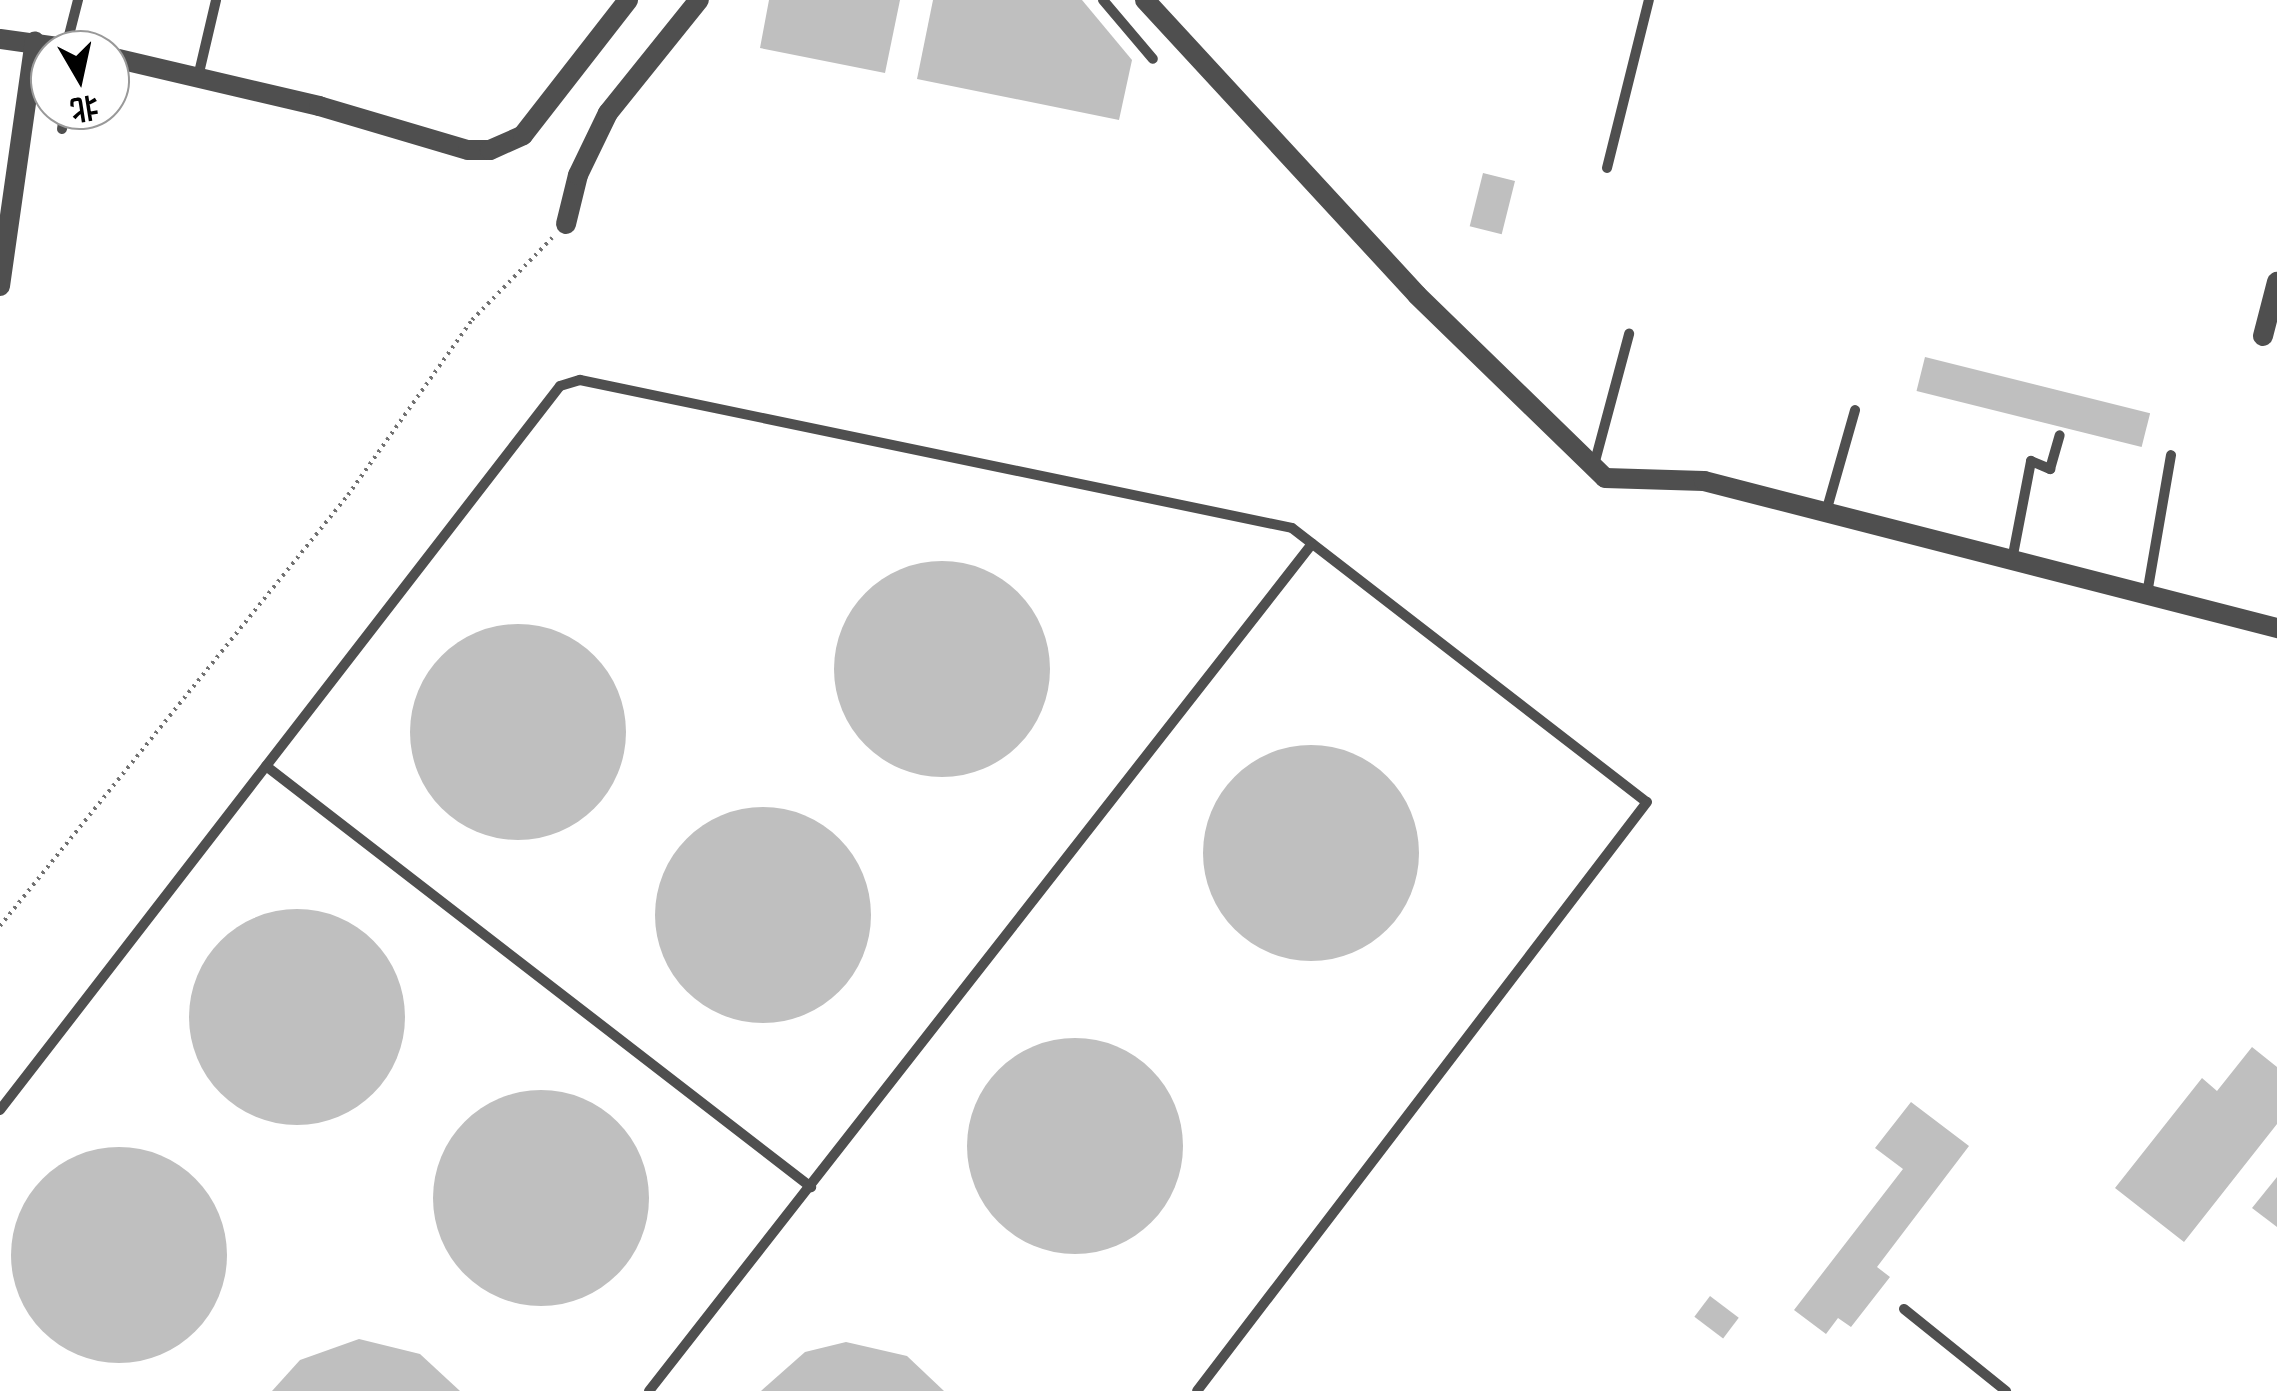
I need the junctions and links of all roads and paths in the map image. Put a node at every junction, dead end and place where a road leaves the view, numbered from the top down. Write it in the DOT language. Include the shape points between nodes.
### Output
graph roads {
  1 [pos="78,0"];
  2 [pos="216,0"];
  3 [pos="628,0"];
  4 [pos="698,0"];
  5 [pos="1103,0"];
  6 [pos="1145,0"];
  7 [pos="1649,0"];
  8 [pos="76,30"];
  9 [pos="0,39"];
  10 [pos="30,42"];
  11 [pos="1152,59"];
  12 [pos="130,63"];
  13 [pos="30,77"];
  14 [pos="198,78"];
  15 [pos="1607,168"];
  16 [pos="566,224"];
  17 [pos="2277,282"];
  18 [pos="0,286"];
  19 [pos="1629,334"];
  20 [pos="2263,336"];
  21 [pos="1856,410"];
  22 [pos="2060,435"];
  23 [pos="2171,455"];
  24 [pos="1594,466"];
  25 [pos="1826,512"];
  26 [pos="1312,544"];
  27 [pos="2012,560"];
  28 [pos="2147,594"];
  29 [pos="2276,625"];
  30 [pos="266,766"];
  31 [pos="0,926"];
  32 [pos="0,1110"];
  33 [pos="811,1187"];
  34 [pos="1904,1309"];
  35 [pos="649,1391"];
  36 [pos="1196,1391"];
  37 [pos="2006,1391"];
  1 -- 8 [label="lane"];
  2 -- 14 [label="lane"];
  3 -- 14 [label="street" via="508,147 468,150"];
  4 -- 16 [label="street" via="608,112 578,175"];
  5 -- 11 [label="lane"];
  6 -- 24 [label="street" via="1404,282"];
  7 -- 15 [label="lane"];
  9 -- 10 [label="street"];
  12 -- 14 [label="street"];
  13 -- 18 [label="street"];
  16 -- 31 [label="path" via="472,320 348,495"];
  17 -- 20 [label="street"];
  19 -- 24 [label="lane"];
  21 -- 25 [label="lane"];
  22 -- 27 [label="lane" via="2050,469 2031,461"];
  23 -- 28 [label="lane"];
  24 -- 25 [label="street" via="1605,478 1704,480"];
  25 -- 27 [label="street"];
  26 -- 30 [label="lane" via="1292,528 580,380 560,386"];
  26 -- 33 [label="lane"];
  26 -- 36 [label="lane" via="1647,802"];
  27 -- 28 [label="street"];
  28 -- 29 [label="street"];
  30 -- 32 [label="lane"];
  30 -- 33 [label="lane"];
  33 -- 35 [label="lane"];
  34 -- 37 [label="lane"];
}
